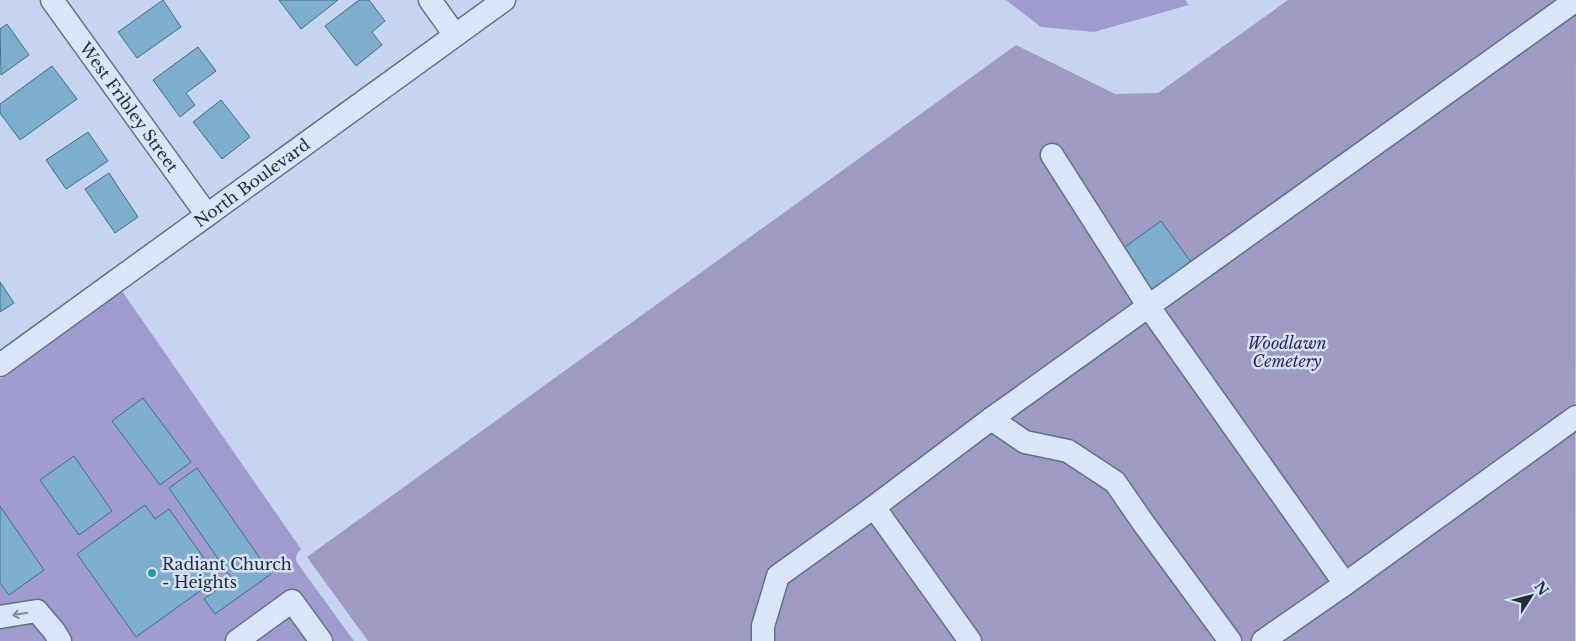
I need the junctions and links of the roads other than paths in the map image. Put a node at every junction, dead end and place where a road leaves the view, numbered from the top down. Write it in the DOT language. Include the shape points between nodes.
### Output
graph roads {
  1 [pos="52,0"];
  2 [pos="430,0"];
  3 [pos="504,0"];
  4 [pos="1576,0"];
  5 [pos="455,35"];
  6 [pos="1052,155"];
  7 [pos="207,215"];
  8 [pos="1149,307"];
  9 [pos="0,365"];
  10 [pos="1576,417"];
  11 [pos="991,419"];
  12 [pos="874,507"];
  13 [pos="1345,584"];
  14 [pos="0,617"];
  15 [pos="241,640"];
  16 [pos="60,641"];
  17 [pos="321,641"];
  18 [pos="763,641"];
  19 [pos="970,641"];
  20 [pos="1230,641"];
  21 [pos="1263,641"];
  1 -- 7 [label="street, West Fribley Street"];
  2 -- 5 [label="street"];
  3 -- 5 [label="street, North Boulevard"];
  4 -- 8 [label="street"];
  5 -- 7 [label="street, North Boulevard"];
  6 -- 8 [label="street"];
  7 -- 9 [label="street, North Boulevard"];
  8 -- 11 [label="street"];
  8 -- 13 [label="street"];
  10 -- 13 [label="street"];
  11 -- 12 [label="street"];
  11 -- 20 [label="street" via="1025,442 1068,451 1115,482"];
  12 -- 18 [label="street" via="778,576"];
  12 -- 19 [label="street"];
  13 -- 21 [label="street"];
  16 -- 14 [label="street, one-way" via="37,611"];
  15 -- 17 [label="street" via="292,601"];
}
